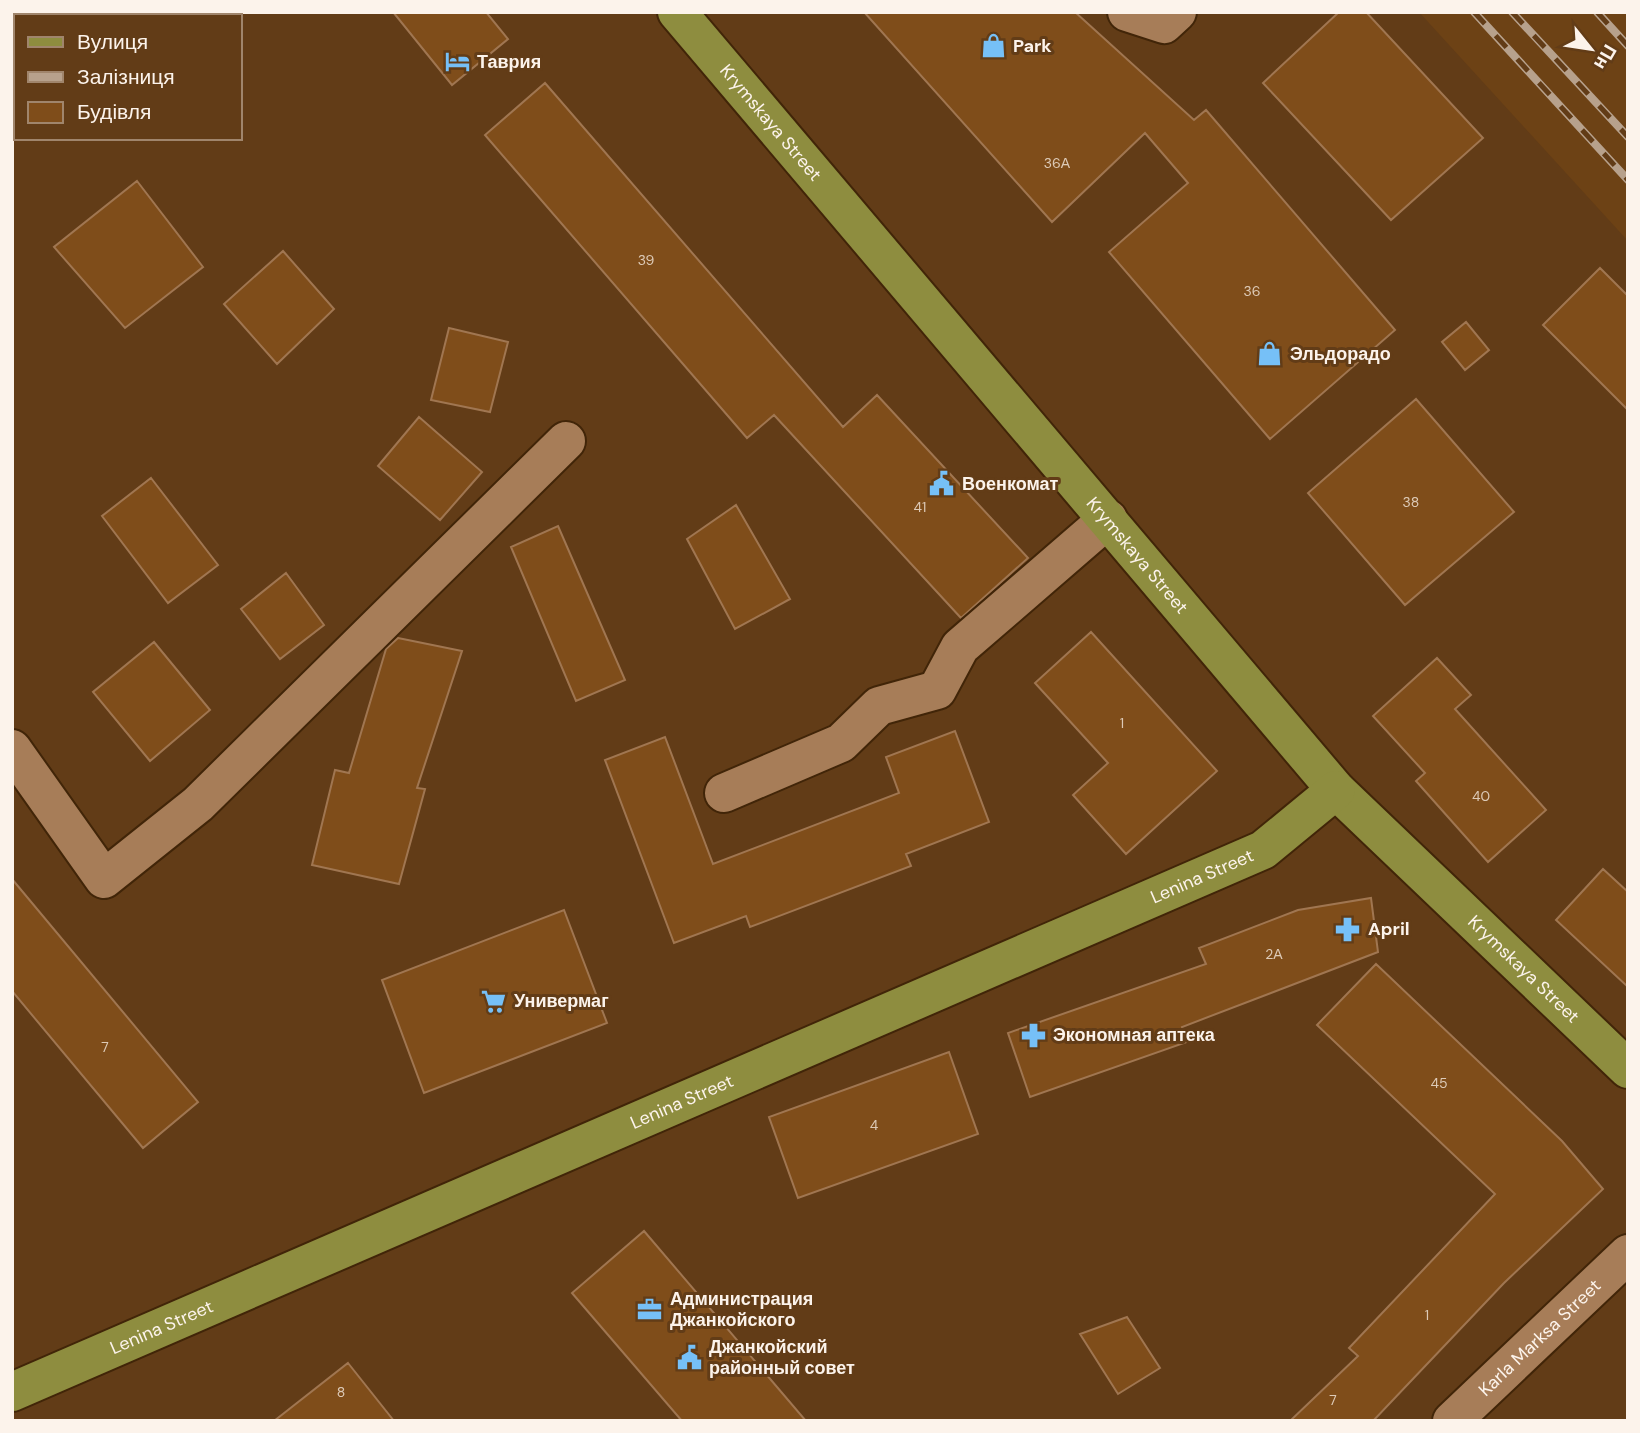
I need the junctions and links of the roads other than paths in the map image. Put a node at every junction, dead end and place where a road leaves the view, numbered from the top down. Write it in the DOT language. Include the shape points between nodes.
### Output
graph roads {
  1 [pos="677,12"];
  2 [pos="1127,12"];
  3 [pos="1177,12"];
  4 [pos="566,441"];
  5 [pos="1108,519"];
  6 [pos="12,749"];
  7 [pos="1336,790"];
  8 [pos="724,793"];
  9 [pos="1628,1069"];
  10 [pos="1628,1254"];
  11 [pos="12,1392"];
  12 [pos="1452,1421"];
  1 -- 5 [label="main road, Krymskaya Street"];
  2 -- 3 [label="street" via="1164,24"];
  4 -- 6 [label="street" via="198,804 104,879"];
  5 -- 7 [label="main road, Krymskaya Street"];
  5 -- 8 [label="street" via="960,647 937,690 879,706 841,743"];
  7 -- 9 [label="main road, Krymskaya Street"];
  7 -- 11 [label="main road, Lenina Street" via="1263,850"];
  10 -- 12 [label="street, Karla Marksa Street"];
}
